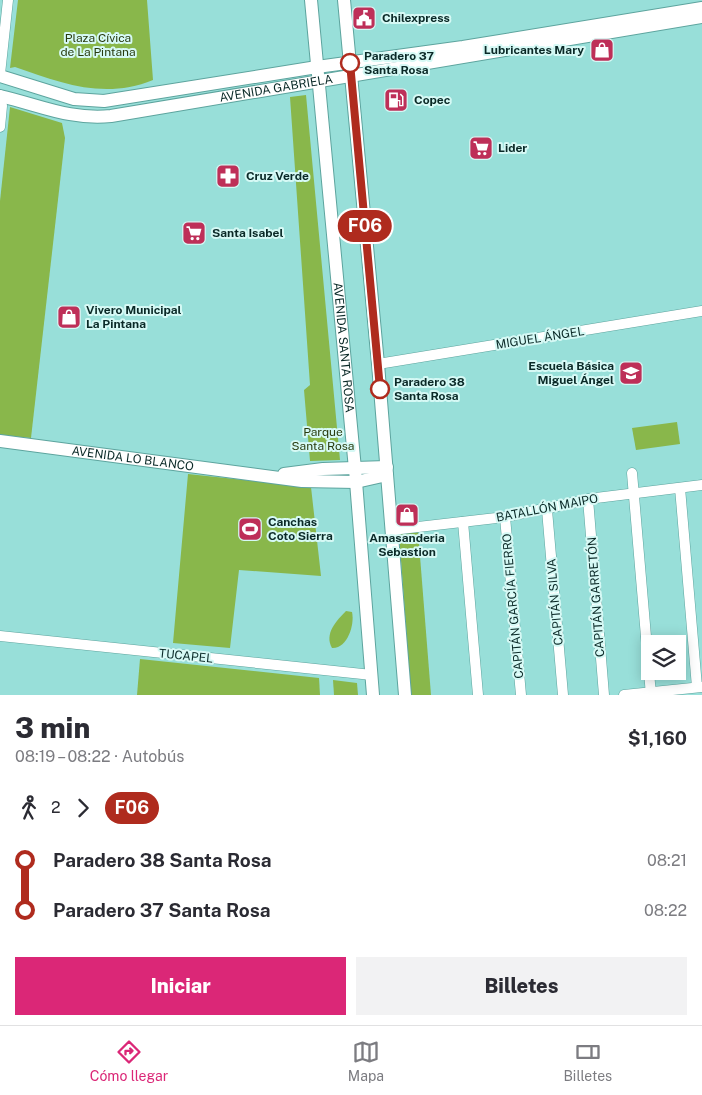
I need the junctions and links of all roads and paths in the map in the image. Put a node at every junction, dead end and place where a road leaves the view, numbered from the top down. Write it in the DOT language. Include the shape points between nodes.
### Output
graph roads {
  1 [pos="8,0"];
  2 [pos="311,0"];
  3 [pos="344,0"];
  4 [pos="702,8"];
  5 [pos="702,17"];
  6 [pos="350,63"];
  7 [pos="317,66"];
  8 [pos="0,75"];
  9 [pos="352,77"];
  10 [pos="319,82"];
  11 [pos="0,95"];
  12 [pos="0,127"];
  13 [pos="702,311"];
  14 [pos="378,364"];
  15 [pos="0,441"];
  16 [pos="387,471"];
  17 [pos="632,473"];
  18 [pos="356,475"];
  19 [pos="702,485"];
  20 [pos="680,488"];
  21 [pos="634,493"];
  22 [pos="588,499"];
  23 [pos="547,510"];
  24 [pos="505,517"];
  25 [pos="464,522"];
  26 [pos="392,530"];
  27 [pos="0,636"];
  28 [pos="372,675"];
  29 [pos="700,687"];
  30 [pos="651,694"];
  31 [pos="373,695"];
  32 [pos="405,695"];
  33 [pos="478,695"];
  34 [pos="521,695"];
  35 [pos="563,695"];
  36 [pos="604,695"];
  37 [pos="624,695"];
  1 -- 8 [label="street"];
  2 -- 7 [label="main road, AVENIDA SANTA ROSA"];
  3 -- 6 [label="main road"];
  4 -- 6 [label="main road, AVENIDA GABRIELA"];
  5 -- 9 [label="main road, AVENIDA GABRIELA"];
  6 -- 7 [label="main road, AVENIDA GABRIELA"];
  6 -- 9 [label="main road"];
  7 -- 8 [label="main road, AVENIDA GABRIELA" via="98,101 74,99"];
  7 -- 10 [label="main road, AVENIDA SANTA ROSA"];
  9 -- 10 [label="main road, AVENIDA GABRIELA"];
  9 -- 14 [label="main road"];
  10 -- 11 [label="main road, AVENIDA GABRIELA" via="90,117 61,114"];
  10 -- 18 [label="main road, AVENIDA SANTA ROSA"];
  11 -- 12 [label="street"];
  13 -- 14 [label="street, MIGUEL ÁNGEL"];
  14 -- 16 [label="main road"];
  15 -- 18 [label="main road, AVENIDA LO BLANCO" via="264,475"];
  16 -- 18 [label="main road, AVENIDA LO BLANCO"];
  16 -- 26 [label="main road"];
  17 -- 21 [label="street"];
  18 -- 28 [label="main road, AVENIDA SANTA ROSA"];
  19 -- 20 [label="street, BATALLÓN MAIPO"];
  20 -- 21 [label="street, BATALLÓN MAIPO"];
  20 -- 29 [label="street"];
  21 -- 22 [label="street, BATALLÓN MAIPO"];
  21 -- 30 [label="street"];
  22 -- 23 [label="street, BATALLÓN MAIPO"];
  22 -- 36 [label="street, CAPITÁN GARRETÓN"];
  23 -- 24 [label="street, BATALLÓN MAIPO"];
  23 -- 35 [label="street, CAPITÁN SILVA"];
  24 -- 25 [label="street, BATALLÓN MAIPO"];
  24 -- 34 [label="street, CAPITÁN GARCÍA FIERRO"];
  25 -- 26 [label="street, BATALLÓN MAIPO"];
  25 -- 33 [label="street"];
  26 -- 32 [label="main road"];
  27 -- 28 [label="street, TUCAPEL"];
  28 -- 31 [label="main road, AVENIDA SANTA ROSA"];
  29 -- 30 [label="street"];
  30 -- 37 [label="street"];
}
